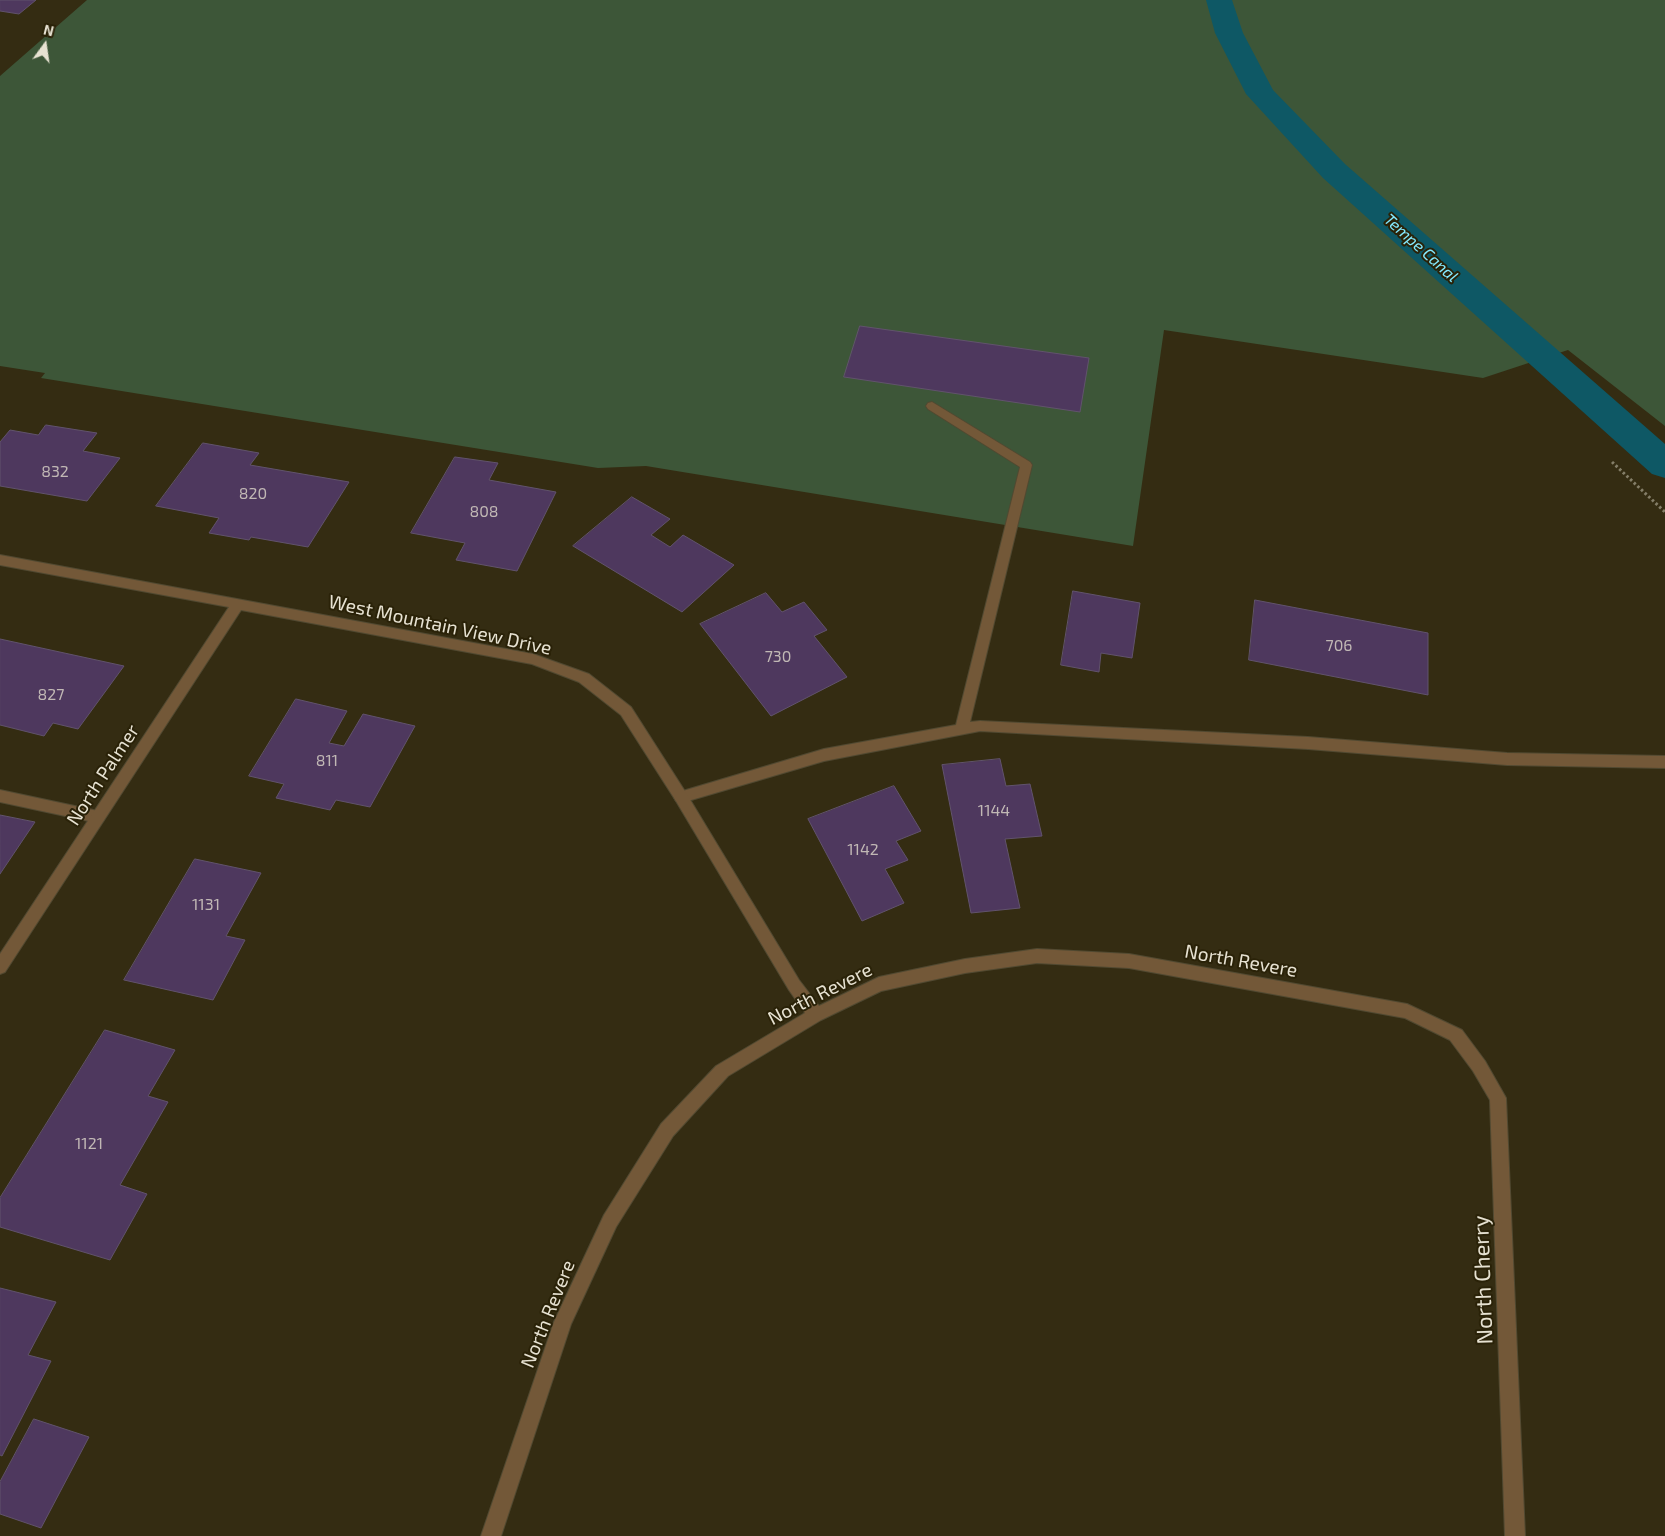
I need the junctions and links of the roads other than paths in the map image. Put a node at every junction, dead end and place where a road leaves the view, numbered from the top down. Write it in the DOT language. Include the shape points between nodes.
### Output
graph roads {
  1 [pos="932,406"];
  2 [pos="0,560"];
  3 [pos="238,604"];
  4 [pos="962,729"];
  5 [pos="1665,762"];
  6 [pos="0,796"];
  7 [pos="681,797"];
  8 [pos="98,817"];
  9 [pos="0,967"];
  10 [pos="816,1015"];
  11 [pos="1456,1035"];
  12 [pos="491,1536"];
  13 [pos="1515,1536"];
  1 -- 4 [label="street" via="1026,465"];
  2 -- 3 [label="street, West Mountain View Drive"];
  3 -- 7 [label="street, West Mountain View Drive" via="533,660 584,678 626,711"];
  3 -- 8 [label="street, North Palmer"];
  4 -- 5 [label="street" via="980,726 1308,743 1507,759"];
  4 -- 7 [label="street" via="824,755"];
  6 -- 8 [label="street"];
  7 -- 10 [label="street, West Mountain View Drive" via="794,985"];
  8 -- 9 [label="street, North Palmer"];
  10 -- 11 [label="street, North Revere" via="879,984 965,966 1036,956 1128,961 1407,1011"];
  10 -- 12 [label="street, North Revere" via="722,1071 667,1130 610,1221 563,1322"];
  11 -- 13 [label="street, North Cherry" via="1498,1098"];
}
